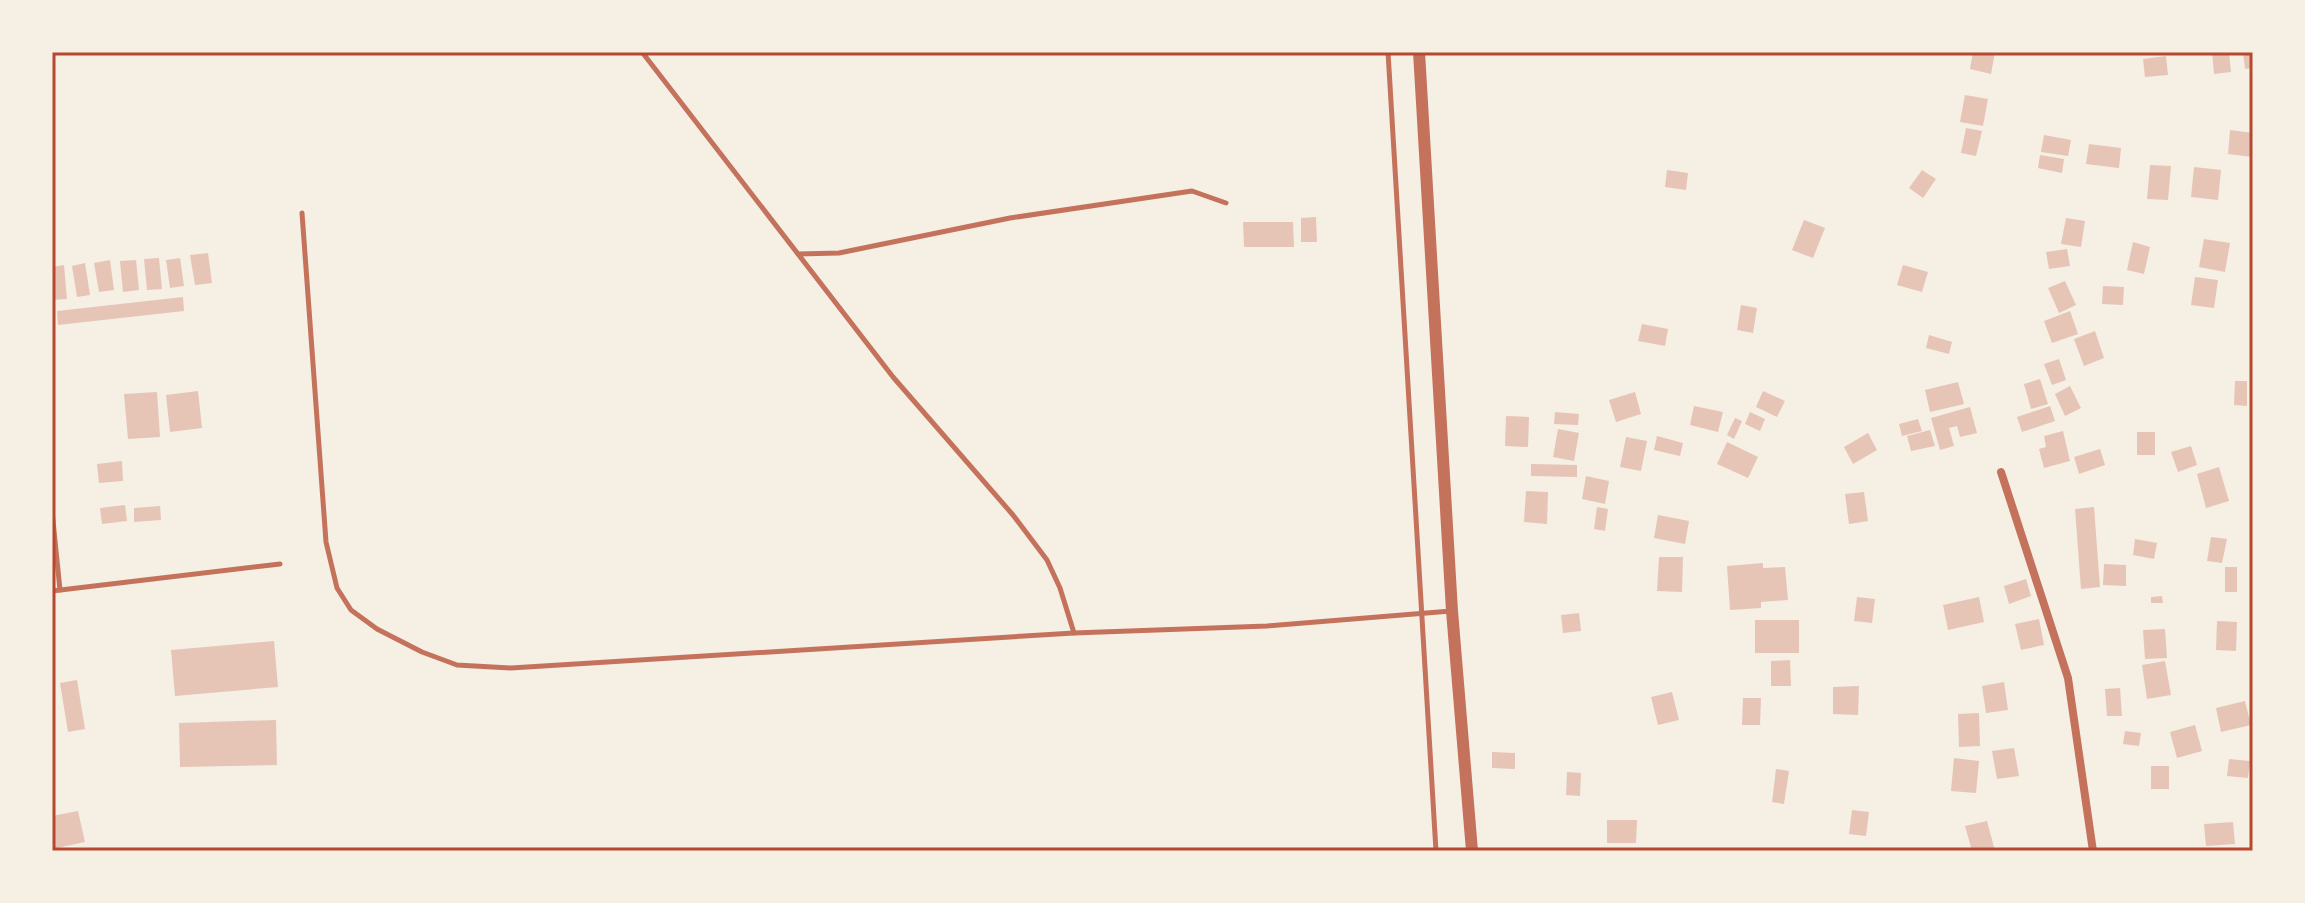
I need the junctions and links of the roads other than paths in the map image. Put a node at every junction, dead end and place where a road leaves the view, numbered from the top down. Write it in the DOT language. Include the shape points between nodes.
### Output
graph roads {
  1 [pos="642,52"];
  2 [pos="1388,52"];
  3 [pos="1419,52"];
  4 [pos="1226,203"];
  5 [pos="302,213"];
  6 [pos="797,254"];
  7 [pos="2001,472"];
  8 [pos="52,511"];
  9 [pos="280,564"];
  10 [pos="60,590"];
  11 [pos="52,591"];
  12 [pos="1452,611"];
  13 [pos="1422,613"];
  14 [pos="1074,633"];
  15 [pos="1436,851"];
  16 [pos="1472,851"];
  17 [pos="2093,851"];
  1 -- 6 [label="lane"];
  2 -- 13 [label="lane"];
  3 -- 12 [label="street"];
  4 -- 6 [label="lane" via="1192,191 1010,218 839,253"];
  5 -- 14 [label="lane" via="326,542 337,588 351,610 377,629 457,665 511,668"];
  6 -- 14 [label="lane" via="1047,560"];
  7 -- 17 [label="street" via="2068,678"];
  8 -- 10 [label="lane"];
  9 -- 10 [label="lane"];
  10 -- 11 [label="lane"];
  12 -- 13 [label="lane"];
  12 -- 16 [label="street"];
  13 -- 14 [label="lane" via="1267,626"];
  13 -- 15 [label="lane"];
}
